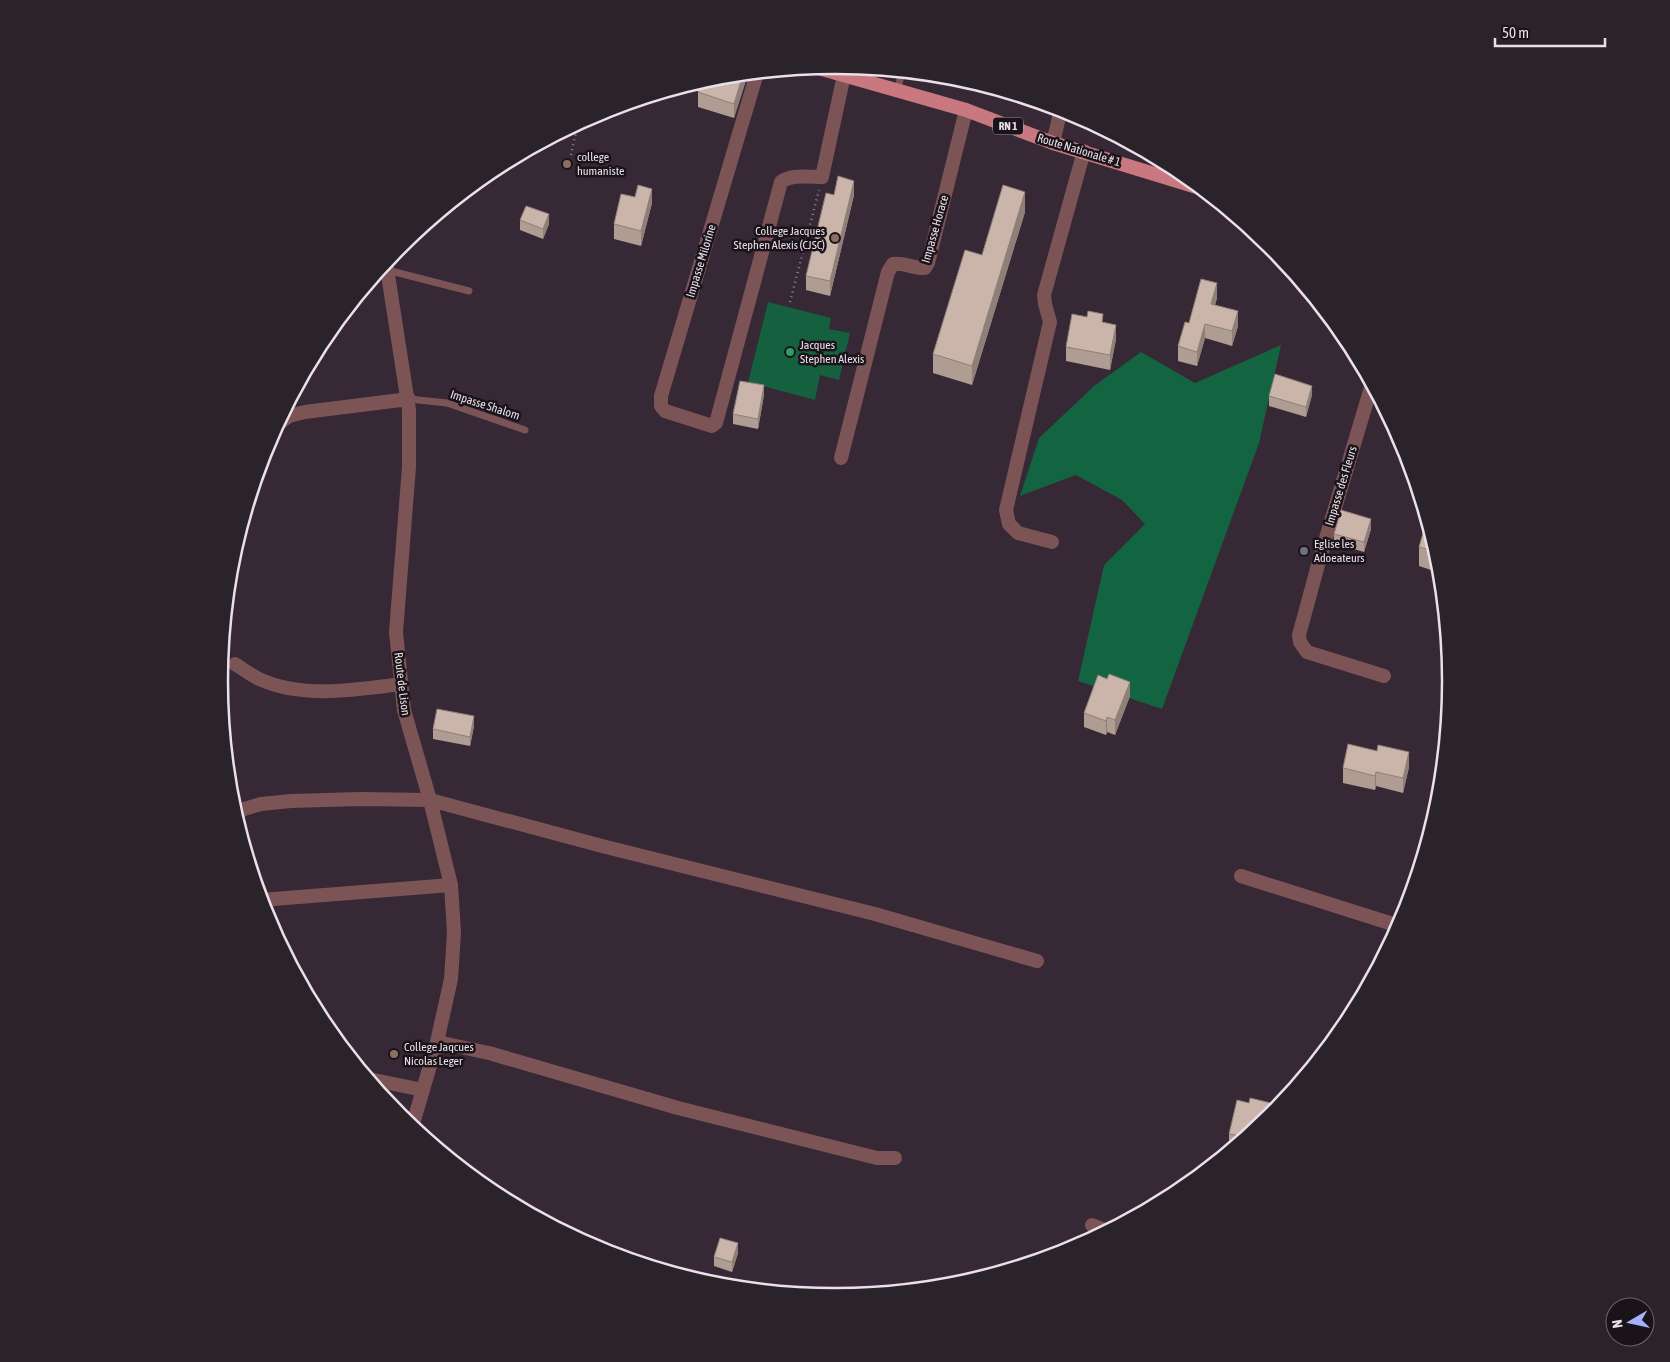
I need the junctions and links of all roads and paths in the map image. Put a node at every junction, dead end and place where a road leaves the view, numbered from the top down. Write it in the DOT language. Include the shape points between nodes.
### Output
graph roads {
  1 [pos="841,74"];
  2 [pos="844,75"];
  3 [pos="901,78"];
  4 [pos="755,79"];
  5 [pos="897,91"];
  6 [pos="966,110"];
  7 [pos="1059,117"];
  8 [pos="576,132"];
  9 [pos="1053,143"];
  10 [pos="1084,151"];
  11 [pos="571,155"];
  12 [pos="822,177"];
  13 [pos="1180,182"];
  14 [pos="391,267"];
  15 [pos="388,271"];
  16 [pos="469,291"];
  17 [pos="790,302"];
  18 [pos="1369,393"];
  19 [pos="409,399"];
  20 [pos="288,417"];
  21 [pos="525,430"];
  22 [pos="841,458"];
  23 [pos="1052,542"];
  24 [pos="235,664"];
  25 [pos="1384,676"];
  26 [pos="402,684"];
  27 [pos="430,800"];
  28 [pos="242,811"];
  29 [pos="1241,876"];
  30 [pos="451,885"];
  31 [pos="269,899"];
  32 [pos="1391,924"];
  33 [pos="1036,961"];
  34 [pos="437,1042"];
  35 [pos="378,1081"];
  36 [pos="423,1090"];
  37 [pos="415,1118"];
  38 [pos="896,1158"];
  39 [pos="1092,1225"];
  40 [pos="1099,1228"];
  1 -- 2 [label="main road, Route Nationale # 1 / RN 1"];
  2 -- 5 [label="main road, Route Nationale # 1 / RN 1"];
  2 -- 12 [label="street"];
  3 -- 5 [label="lane"];
  4 -- 12 [label="street, Impasse Milorine" via="661,396 661,406 665,411 712,426 716,423 781,182 791,177"];
  5 -- 6 [label="main road, Route Nationale # 1 / RN 1"];
  6 -- 9 [label="main road, Route Nationale # 1 / RN 1"];
  6 -- 22 [label="street, Impasse Horace" via="928,263 925,268 893,264 888,272"];
  7 -- 9 [label="street"];
  8 -- 11 [label="path"];
  9 -- 10 [label="main road, Route Nationale # 1 / RN 1"];
  10 -- 13 [label="main road, Route Nationale # 1 / RN 1"];
  10 -- 23 [label="street" via="1044,295 1050,322 1006,510 1009,524 1018,533"];
  12 -- 17 [label="path"];
  14 -- 16 [label="lane"];
  15 -- 19 [label="street, Route de Lison"];
  18 -- 25 [label="street, Impasse des Fleurs" via="1299,635 1307,652"];
  19 -- 20 [label="street"];
  19 -- 21 [label="lane, Impasse Shalom" via="447,403"];
  19 -- 26 [label="street, Route de Lison" via="409,467 396,632"];
  24 -- 26 [label="street" via="259,679 296,690 339,691"];
  26 -- 27 [label="street, Route de Lison" via="404,710"];
  27 -- 28 [label="street" via="291,801 261,804"];
  27 -- 30 [label="street, Route de Lison"];
  27 -- 33 [label="street" via="875,914"];
  29 -- 32 [label="street"];
  30 -- 31 [label="street"];
  30 -- 34 [label="street, Route de Lison" via="454,933 451,979"];
  34 -- 36 [label="street, Route de Lison"];
  34 -- 38 [label="street" via="489,1053 688,1111 877,1158"];
  35 -- 36 [label="street"];
  36 -- 37 [label="street, Route de Lison"];
  39 -- 40 [label="street"];
}
